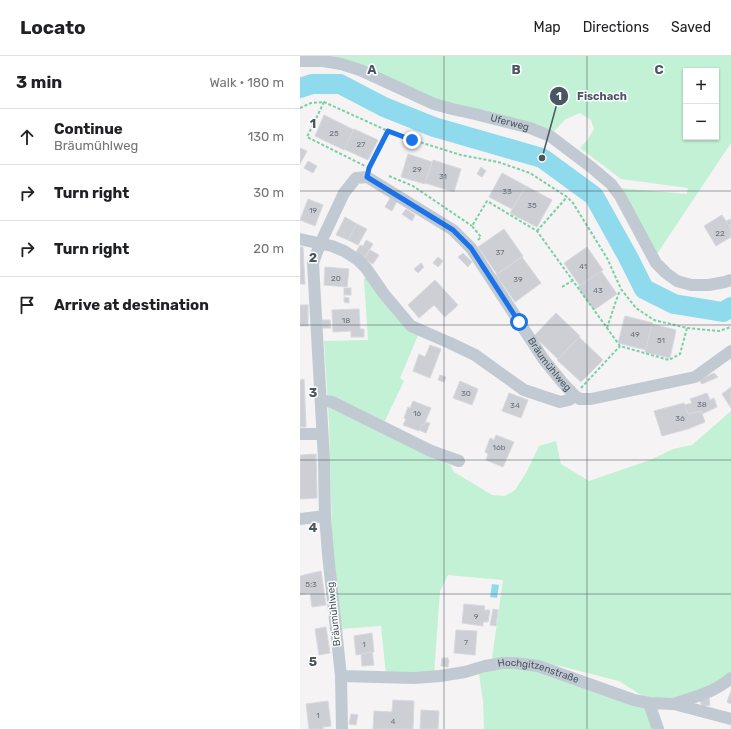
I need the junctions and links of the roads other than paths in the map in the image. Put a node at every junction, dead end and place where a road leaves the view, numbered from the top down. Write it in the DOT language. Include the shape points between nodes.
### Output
graph roads {
  1 [pos="300,60"];
  2 [pos="300,239"];
  3 [pos="320,244"];
  4 [pos="731,280"];
  5 [pos="731,351"];
  6 [pos="575,396"];
  7 [pos="321,403"];
  8 [pos="300,434"];
  9 [pos="322,434"];
  10 [pos="459,460"];
  11 [pos="325,516"];
  12 [pos="300,519"];
  13 [pos="341,676"];
  14 [pos="731,678"];
  15 [pos="649,703"];
  16 [pos="674,704"];
  17 [pos="731,719"];
  18 [pos="342,729"];
  19 [pos="658,729"];
  1 -- 4 [label="street, Uferweg" via="341,64 434,104 530,128 550,136 611,184 656,263 666,273 678,281 691,285 708,285"];
  2 -- 3 [label="street"];
  3 -- 6 [label="street" via="344,251 358,260 410,326 475,355 524,390 560,402"];
  3 -- 6 [label="street, Bräumühlweg" via="344,193 356,178 367,177 453,230 471,248 544,360"];
  3 -- 7 [label="street, Bräumühlweg" via="313,263"];
  5 -- 6 [label="street, Bräumühlweg" via="695,377 591,399 580,399"];
  7 -- 9 [label="street, Bräumühlweg"];
  7 -- 10 [label="street" via="332,402 431,451"];
  8 -- 9 [label="street"];
  9 -- 11 [label="street, Bräumühlweg"];
  11 -- 12 [label="street"];
  11 -- 13 [label="street, Bräumühlweg"];
  13 -- 15 [label="street, Hochgitzenstraße" via="414,678 515,663 538,666"];
  13 -- 18 [label="street, Bräumühlweg"];
  14 -- 16 [label="street" via="709,692"];
  15 -- 16 [label="street, Hochgitzenstraße"];
  15 -- 19 [label="street"];
  16 -- 17 [label="street, Hochgitzenstraße"];
}
